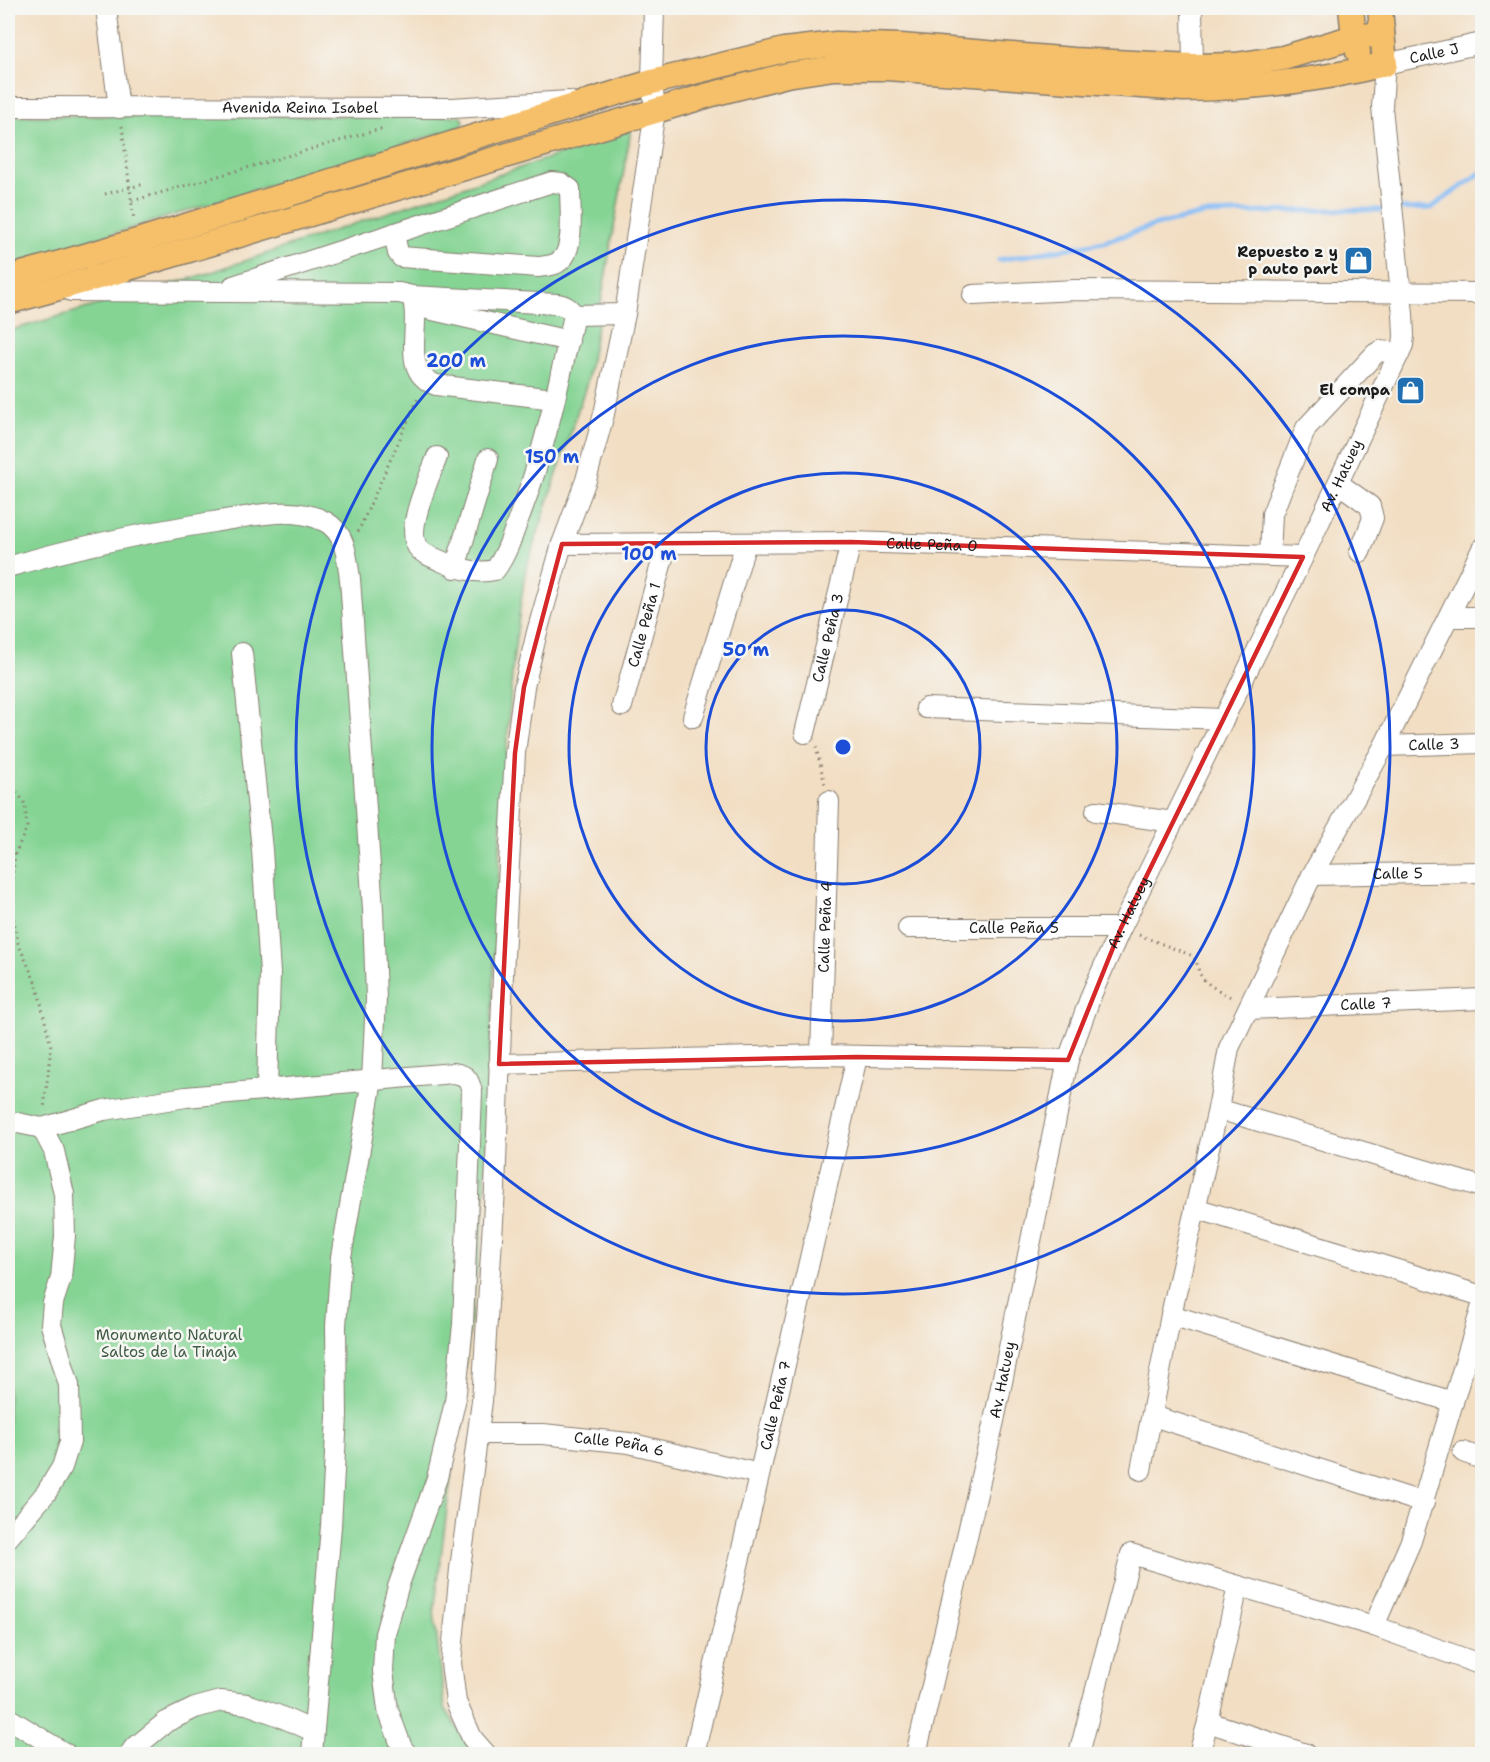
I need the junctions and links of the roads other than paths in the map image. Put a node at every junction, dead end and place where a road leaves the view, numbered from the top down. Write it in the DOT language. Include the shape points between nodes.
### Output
graph roads {
  1 [pos="106,8"];
  2 [pos="654,8"];
  3 [pos="1192,8"];
  4 [pos="1351,8"];
  5 [pos="1380,8"];
  6 [pos="1382,34"];
  7 [pos="1354,38"];
  8 [pos="1482,43"];
  9 [pos="1193,66"];
  10 [pos="1374,66"];
  11 [pos="652,82"];
  12 [pos="593,100"];
  13 [pos="8,107"];
  14 [pos="119,108"];
  15 [pos="655,111"];
  16 [pos="394,234"];
  17 [pos="8,278"];
  18 [pos="44,291"];
  19 [pos="217,291"];
  20 [pos="1482,293"];
  21 [pos="1400,294"];
  22 [pos="973,295"];
  23 [pos="413,301"];
  24 [pos="8,302"];
  25 [pos="625,314"];
  26 [pos="574,315"];
  27 [pos="568,341"];
  28 [pos="1400,353"];
  29 [pos="554,399"];
  30 [pos="437,457"];
  31 [pos="488,459"];
  32 [pos="1338,483"];
  33 [pos="851,542"];
  34 [pos="667,543"];
  35 [pos="746,543"];
  36 [pos="562,544"];
  37 [pos="1482,549"];
  38 [pos="1360,552"];
  39 [pos="1269,556"];
  40 [pos="1303,557"];
  41 [pos="8,567"];
  42 [pos="455,568"];
  43 [pos="1450,617"];
  44 [pos="1482,617"];
  45 [pos="242,653"];
  46 [pos="622,706"];
  47 [pos="926,708"];
  48 [pos="693,717"];
  49 [pos="1224,719"];
  50 [pos="805,733"];
  51 [pos="1482,743"];
  52 [pos="1384,746"];
  53 [pos="829,801"];
  54 [pos="1096,811"];
  55 [pos="1173,822"];
  56 [pos="1482,872"];
  57 [pos="1312,875"];
  58 [pos="908,928"];
  59 [pos="1121,928"];
  60 [pos="1482,999"];
  61 [pos="1249,1009"];
  62 [pos="821,1055"];
  63 [pos="857,1056"];
  64 [pos="1068,1060"];
  65 [pos="499,1064"];
  66 [pos="372,1080"];
  67 [pos="267,1090"];
  68 [pos="1218,1109"];
  69 [pos="8,1121"];
  70 [pos="42,1128"];
  71 [pos="1482,1187"];
  72 [pos="1194,1208"];
  73 [pos="1482,1296"];
  74 [pos="1482,1306"];
  75 [pos="1171,1315"];
  76 [pos="1453,1402"];
  77 [pos="1153,1416"];
  78 [pos="478,1434"];
  79 [pos="1463,1452"];
  80 [pos="1482,1459"];
  81 [pos="1141,1470"];
  82 [pos="759,1474"];
  83 [pos="1424,1503"];
  84 [pos="8,1538"];
  85 [pos="1239,1586"];
  86 [pos="1374,1626"];
  87 [pos="1482,1665"];
  88 [pos="8,1718"];
  89 [pos="1208,1722"];
  90 [pos="313,1731"];
  91 [pos="66,1755"];
  92 [pos="130,1755"];
  93 [pos="312,1755"];
  94 [pos="407,1755"];
  95 [pos="486,1755"];
  96 [pos="694,1755"];
  97 [pos="916,1755"];
  98 [pos="1079,1755"];
  99 [pos="1199,1755"];
  100 [pos="1306,1755"];
  1 -- 14 [label="street"];
  2 -- 11 [label="street"];
  3 -- 9 [label="street"];
  4 -- 7 [label="main road, Av. Hatuey"];
  5 -- 6 [label="main road, Av. Hatuey"];
  6 -- 7 [label="main road"];
  6 -- 10 [label="main road, Av. Hatuey"];
  7 -- 9 [label="main road" via="1282,58"];
  7 -- 10 [label="main road, Av. Hatuey"];
  8 -- 10 [label="street, Calle J"];
  9 -- 11 [label="main road" via="836,44 783,50"];
  10 -- 15 [label="main road" via="1295,82 1184,90 886,68 834,68 787,75"];
  10 -- 21 [label="street, Av. Hatuey" via="1382,107"];
  11 -- 12 [label="main road"];
  11 -- 15 [label="street"];
  12 -- 14 [label="street, Avenida Reina Isabel" via="452,108"];
  12 -- 17 [label="main road"];
  13 -- 14 [label="street, Avenida Reina Isabel"];
  15 -- 18 [label="main road"];
  15 -- 25 [label="street"];
  16 -- 16 [label="street" via="552,183 570,189 569,249 552,266 401,257"];
  16 -- 19 [label="street"];
  18 -- 19 [label="street"];
  18 -- 24 [label="main road"];
  19 -- 23 [label="street" via="399,293"];
  20 -- 21 [label="street"];
  21 -- 22 [label="street" via="1075,290"];
  21 -- 28 [label="street, Av. Hatuey" via="1404,336"];
  23 -- 26 [label="street" via="557,304"];
  23 -- 27 [label="street"];
  23 -- 29 [label="street" via="414,364 426,381"];
  25 -- 26 [label="street"];
  25 -- 36 [label="street" via="586,480"];
  26 -- 27 [label="street"];
  27 -- 29 [label="street"];
  28 -- 32 [label="street, Av. Hatuey"];
  28 -- 39 [label="street" via="1375,354 1306,428 1272,514"];
  29 -- 42 [label="street" via="530,490 503,559 495,570"];
  30 -- 42 [label="street" via="414,522 414,537 420,550"];
  31 -- 42 [label="street"];
  32 -- 38 [label="street" via="1370,506 1373,518"];
  32 -- 40 [label="street, Av. Hatuey"];
  33 -- 35 [label="street, Calle Peña 0"];
  33 -- 39 [label="street, Calle Peña 0"];
  33 -- 50 [label="street, Calle Peña 3"];
  34 -- 35 [label="street, Calle Peña 0"];
  34 -- 36 [label="street, Calle Peña 0"];
  34 -- 46 [label="street, Calle Peña 1"];
  35 -- 48 [label="street"];
  36 -- 65 [label="street" via="524,687 515,753"];
  37 -- 43 [label="street"];
  39 -- 40 [label="street, Calle Peña 0"];
  40 -- 49 [label="street, Av. Hatuey"];
  41 -- 66 [label="street" via="59,552 167,530 276,513 307,514 328,523 340,536 351,590 373,909 376,999"];
  43 -- 44 [label="street"];
  43 -- 52 [label="street"];
  45 -- 67 [label="street" via="269,962"];
  47 -- 49 [label="street"];
  49 -- 55 [label="street, Av. Hatuey"];
  51 -- 52 [label="street, Calle 3"];
  52 -- 57 [label="street"];
  53 -- 62 [label="street, Calle Peña 4"];
  54 -- 55 [label="street"];
  55 -- 59 [label="street, Av. Hatuey"];
  56 -- 57 [label="street, Calle 5"];
  57 -- 61 [label="street"];
  58 -- 59 [label="street, Calle Peña 5"];
  59 -- 64 [label="street, Av. Hatuey"];
  60 -- 61 [label="street, Calle 7"];
  61 -- 68 [label="street" via="1229,1048"];
  62 -- 63 [label="street"];
  62 -- 65 [label="street"];
  63 -- 64 [label="street"];
  63 -- 82 [label="street, Calle Peña 7"];
  64 -- 97 [label="street, Av. Hatuey" via="994,1421"];
  65 -- 78 [label="street" via="495,1189"];
  66 -- 67 [label="street"];
  66 -- 90 [label="street" via="342,1257 336,1326 337,1416 331,1526"];
  66 -- 94 [label="street" via="453,1073 465,1075 472,1092 464,1324 455,1402 437,1478 385,1634 387,1710"];
  67 -- 70 [label="street" via="104,1110"];
  68 -- 71 [label="street"];
  68 -- 72 [label="street"];
  69 -- 70 [label="street"];
  70 -- 84 [label="street" via="54,1151 64,1194 61,1278 51,1325 69,1385 70,1442 62,1467 46,1493"];
  72 -- 73 [label="street"];
  72 -- 75 [label="street"];
  74 -- 76 [label="street"];
  75 -- 76 [label="street"];
  75 -- 77 [label="street"];
  76 -- 83 [label="street"];
  77 -- 81 [label="street"];
  77 -- 83 [label="street"];
  78 -- 82 [label="street, Calle Peña 6" via="543,1434 629,1443"];
  78 -- 95 [label="street" via="451,1663 456,1702 472,1738"];
  79 -- 80 [label="street"];
  82 -- 96 [label="street, Calle Peña 7"];
  83 -- 86 [label="street"];
  85 -- 86 [label="street"];
  85 -- 89 [label="street"];
  85 -- 98 [label="street" via="1131,1554"];
  86 -- 87 [label="street"];
  88 -- 91 [label="street"];
  89 -- 99 [label="street"];
  89 -- 100 [label="street"];
  90 -- 92 [label="street" via="247,1704 221,1701 166,1722"];
  90 -- 93 [label="street"];
}
